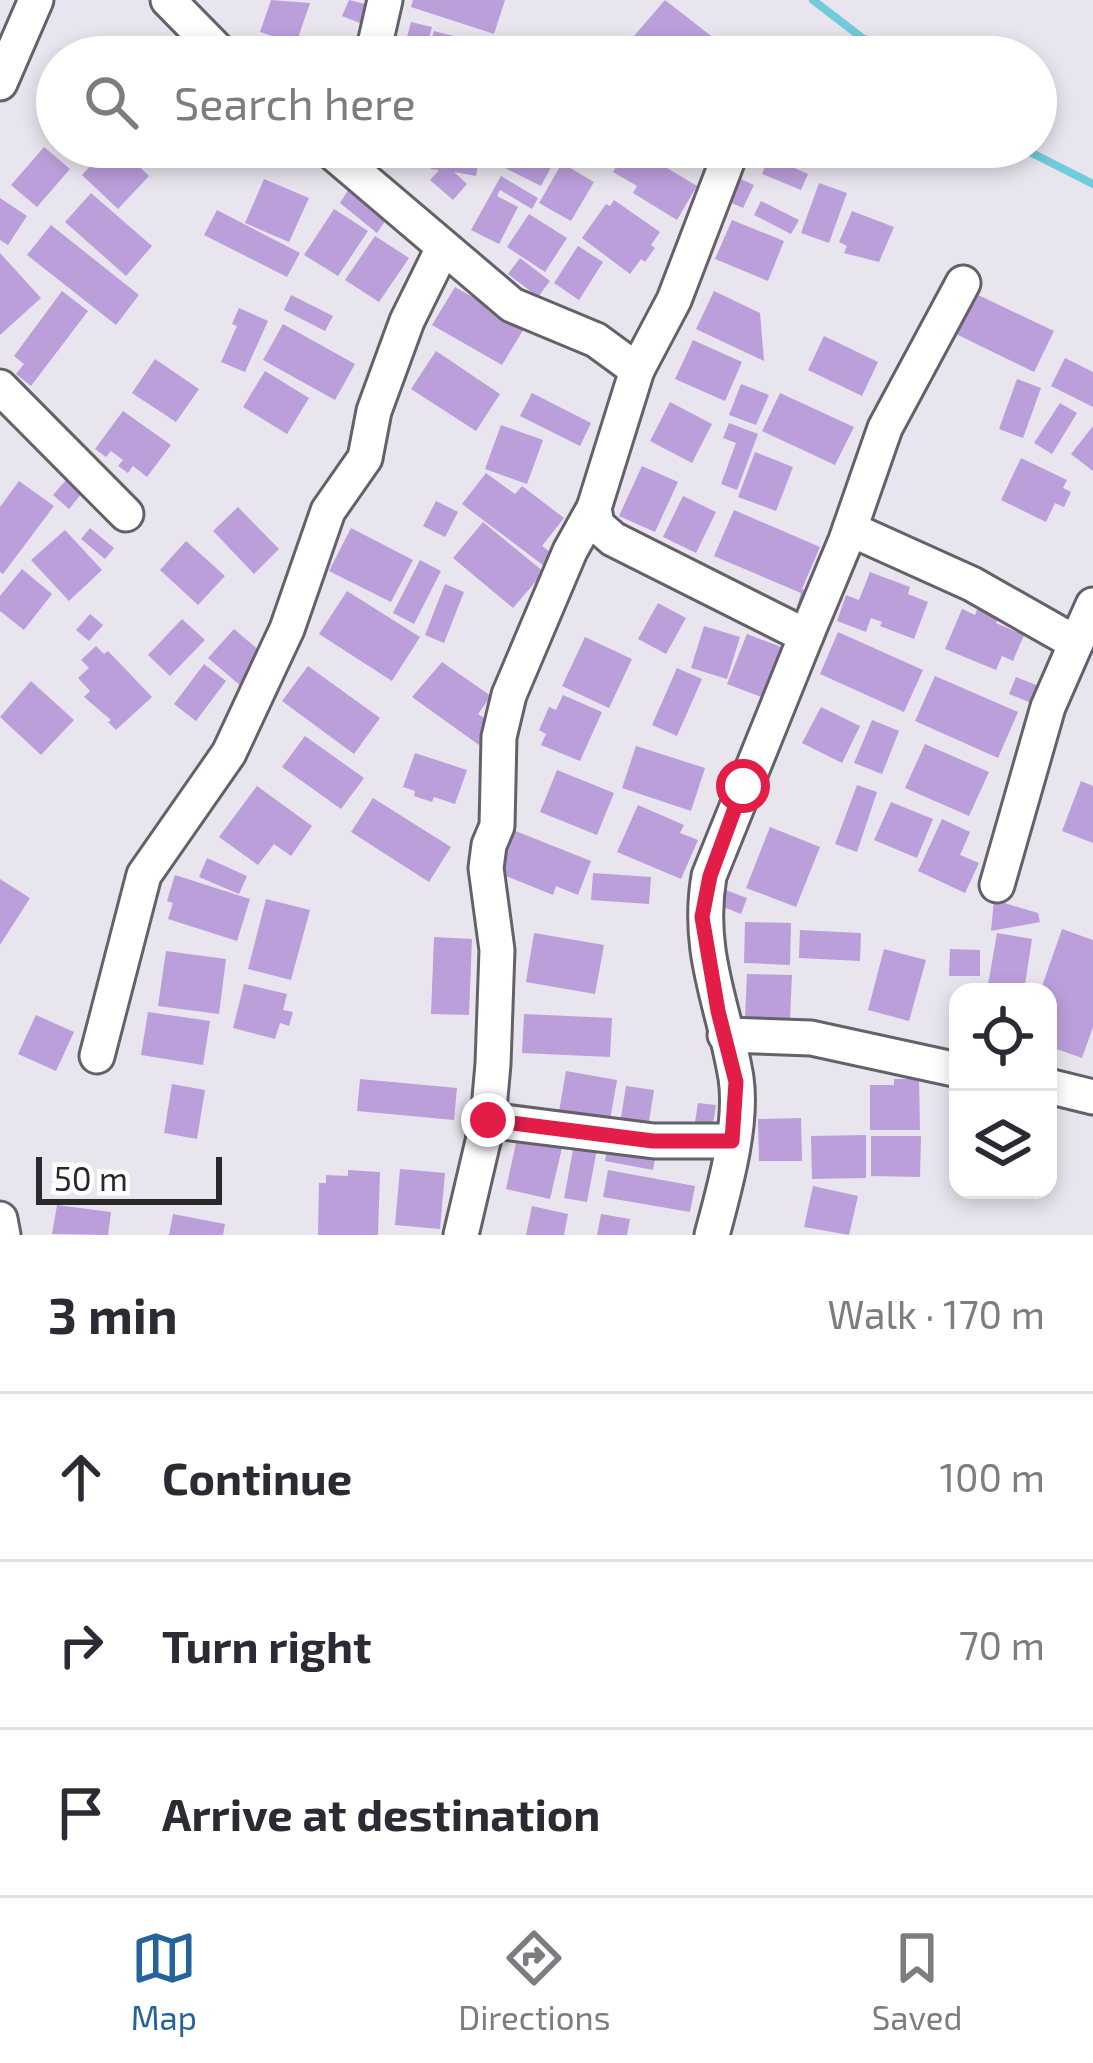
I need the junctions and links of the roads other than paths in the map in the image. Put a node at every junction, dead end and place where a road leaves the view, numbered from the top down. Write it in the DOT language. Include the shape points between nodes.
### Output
graph roads {
  1 [pos="36,0"];
  2 [pos="168,0"];
  3 [pos="385,0"];
  4 [pos="203,36"];
  5 [pos="377,36"];
  6 [pos="0,82"];
  7 [pos="356,168"];
  8 [pos="725,168"];
  9 [pos="443,248"];
  10 [pos="963,283"];
  11 [pos="637,370"];
  12 [pos="0,387"];
  13 [pos="594,508"];
  14 [pos="126,514"];
  15 [pos="850,529"];
  16 [pos="1093,605"];
  17 [pos="806,636"];
  18 [pos="1076,643"];
  19 [pos="998,885"];
  20 [pos="724,1035"];
  21 [pos="97,1056"];
  22 [pos="949,1068"];
  23 [pos="1057,1088"];
  24 [pos="1093,1097"];
  25 [pos="488,1120"];
  26 [pos="732,1141"];
  27 [pos="0,1219"];
  28 [pos="3,1235"];
  29 [pos="461,1235"];
  30 [pos="712,1235"];
  1 -- 6 [label="street"];
  2 -- 4 [label="street"];
  3 -- 5 [label="street"];
  7 -- 9 [label="street"];
  8 -- 11 [label="street"];
  9 -- 11 [label="street" via="512,305 596,340"];
  9 -- 21 [label="street" via="400,339 364,458 328,512 287,629 229,753 144,875"];
  10 -- 15 [label="street" via="885,428"];
  11 -- 13 [label="street"];
  12 -- 14 [label="street"];
  13 -- 17 [label="street" via="597,526 613,539"];
  13 -- 25 [label="street" via="509,695 500,736 497,826 486,868 497,950"];
  15 -- 17 [label="street"];
  15 -- 18 [label="street"];
  16 -- 18 [label="street"];
  17 -- 20 [label="street" via="710,876 702,917"];
  18 -- 19 [label="street" via="1048,707"];
  20 -- 22 [label="street" via="811,1038"];
  20 -- 26 [label="street" via="736,1082"];
  23 -- 24 [label="street"];
  25 -- 26 [label="street" via="653,1141"];
  25 -- 29 [label="street"];
  26 -- 30 [label="street"];
  27 -- 28 [label="street"];
}
